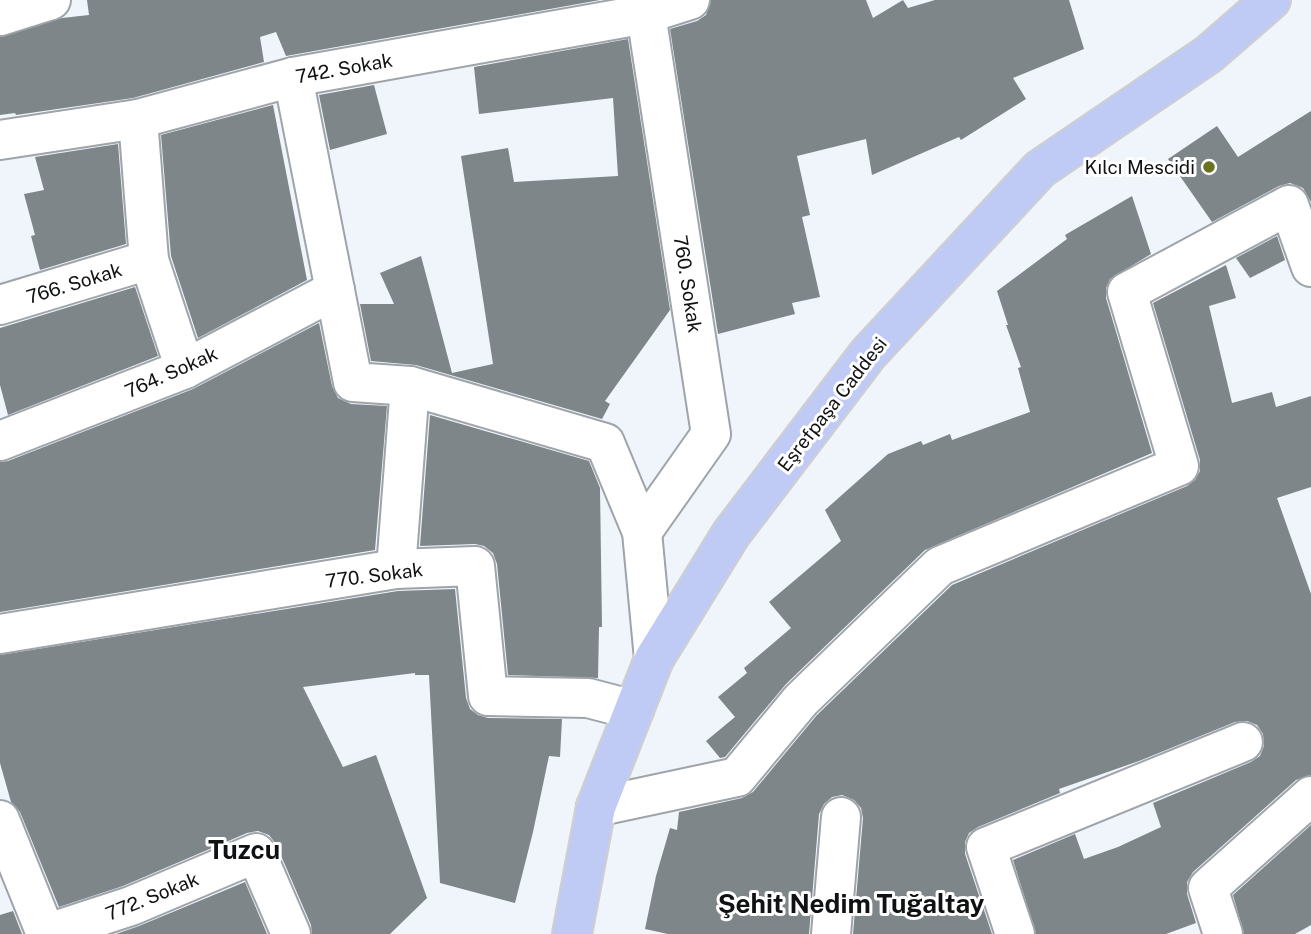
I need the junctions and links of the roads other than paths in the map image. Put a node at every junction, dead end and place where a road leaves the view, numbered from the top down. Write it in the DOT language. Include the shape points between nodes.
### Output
graph roads {
  1 [pos="51,0"];
  2 [pos="690,0"];
  3 [pos="1271,0"];
  4 [pos="646,14"];
  5 [pos="0,16"];
  6 [pos="293,77"];
  7 [pos="138,118"];
  8 [pos="0,140"];
  9 [pos="149,260"];
  10 [pos="1311,267"];
  11 [pos="335,290"];
  12 [pos="0,306"];
  13 [pos="185,369"];
  14 [pos="410,386"];
  15 [pos="0,441"];
  16 [pos="642,533"];
  17 [pos="396,569"];
  18 [pos="0,634"];
  19 [pos="654,659"];
  20 [pos="634,710"];
  21 [pos="1243,742"];
  22 [pos="1311,796"];
  23 [pos="596,807"];
  24 [pos="841,817"];
  25 [pos="0,820"];
  26 [pos="136,920"];
  27 [pos="45,934"];
  28 [pos="291,934"];
  29 [pos="572,934"];
  30 [pos="831,934"];
  31 [pos="1015,934"];
  32 [pos="1223,934"];
  1 -- 5 [label="street"];
  2 -- 4 [label="street, 742. Sokak"];
  3 -- 19 [label="main road, Eşrefpaşa Caddesi" via="1209,54 1031,178 868,354 731,534"];
  4 -- 6 [label="street, 742. Sokak"];
  4 -- 16 [label="street, 760. Sokak" via="711,435"];
  6 -- 7 [label="street, 742. Sokak"];
  6 -- 11 [label="street"];
  7 -- 8 [label="street, 742. Sokak"];
  7 -- 9 [label="street"];
  9 -- 12 [label="street, 766. Sokak"];
  9 -- 13 [label="street"];
  10 -- 23 [label="street" via="1289,205 1127,292 1179,466 940,566 800,700 737,777"];
  11 -- 13 [label="street, 764. Sokak"];
  11 -- 14 [label="street" via="354,382"];
  13 -- 15 [label="street, 764. Sokak"];
  14 -- 16 [label="street" via="605,443"];
  14 -- 17 [label="street"];
  16 -- 19 [label="street"];
  17 -- 18 [label="street, 770. Sokak"];
  17 -- 20 [label="street, 770. Sokak" via="475,566 488,696 588,698"];
  19 -- 20 [label="main road, Eşrefpaşa Caddesi"];
  20 -- 23 [label="main road, Eşrefpaşa Caddesi"];
  21 -- 31 [label="street" via="986,847"];
  22 -- 32 [label="street" via="1208,888"];
  23 -- 29 [label="main road, Eşrefpaşa Caddesi"];
  24 -- 30 [label="street"];
  25 -- 27 [label="street"];
  26 -- 27 [label="street, 772. Sokak"];
  26 -- 28 [label="street, 772. Sokak" via="256,853"];
}
